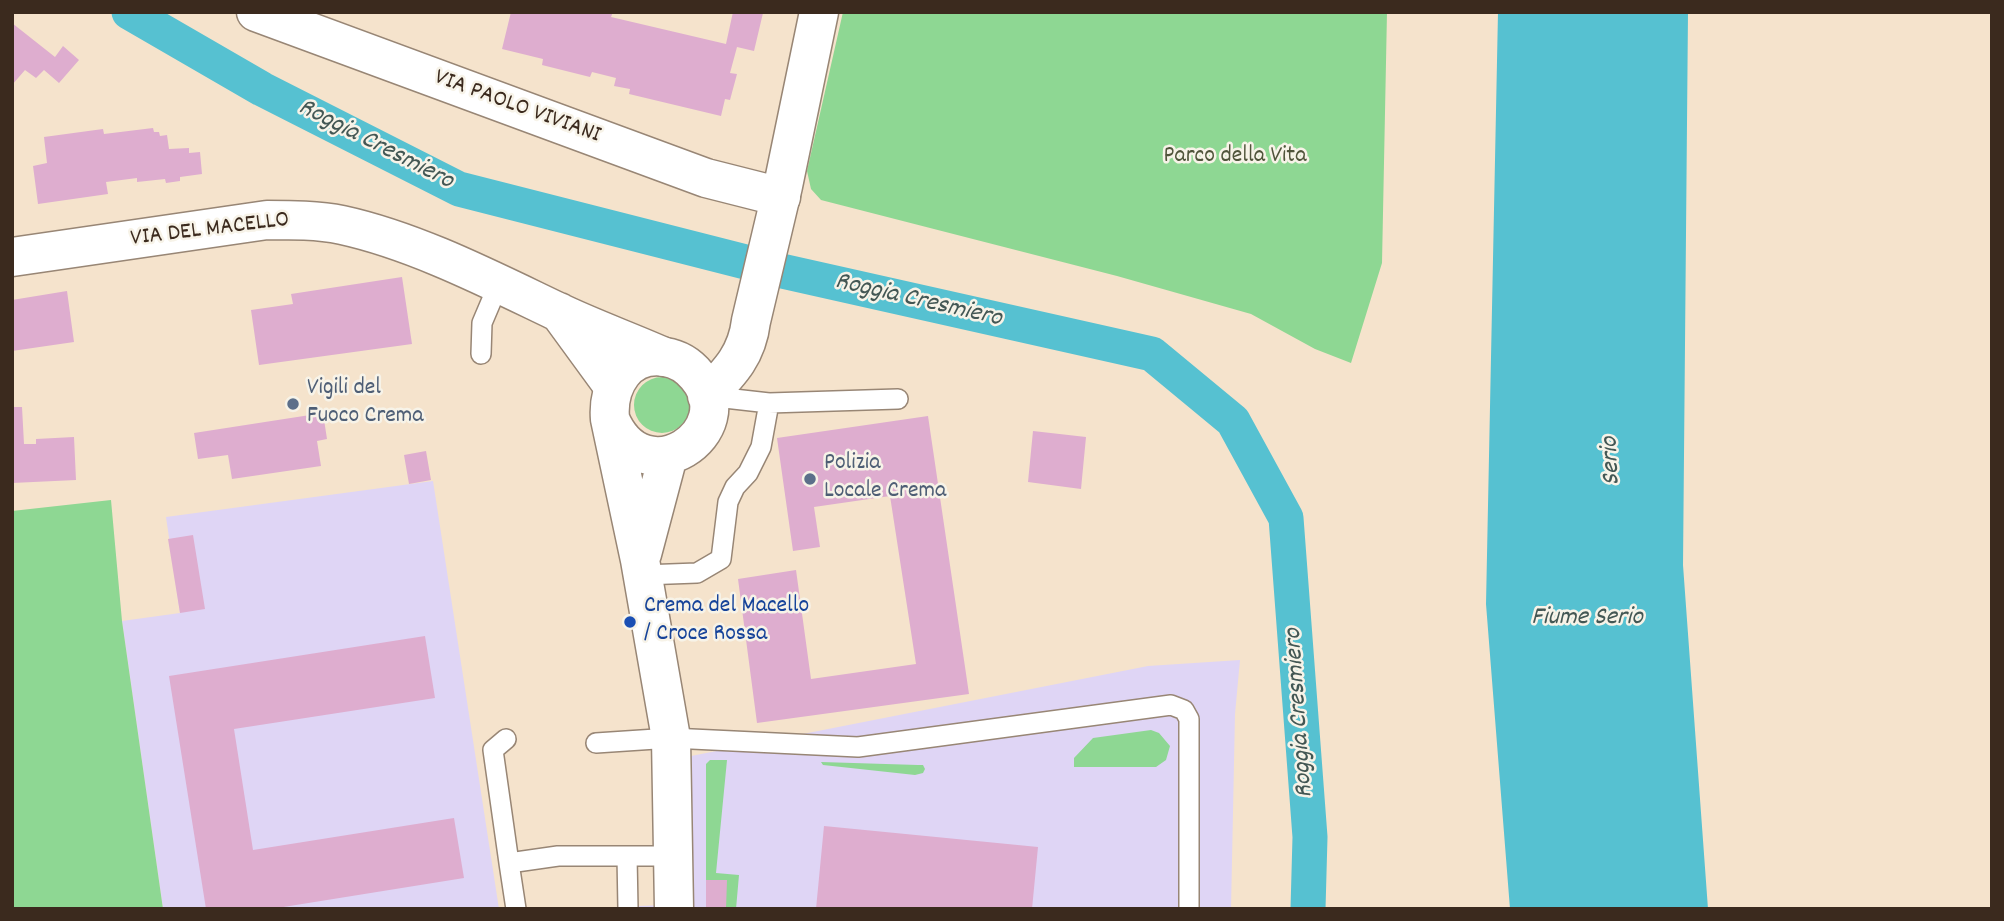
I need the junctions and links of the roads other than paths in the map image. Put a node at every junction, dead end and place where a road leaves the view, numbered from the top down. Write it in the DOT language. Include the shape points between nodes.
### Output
graph roads {
  1 [pos="256,12"];
  2 [pos="819,12"];
  3 [pos="780,197"];
  4 [pos="12,257"];
  5 [pos="499,283"];
  6 [pos="559,312"];
  7 [pos="751,321"];
  8 [pos="481,354"];
  9 [pos="672,359"];
  10 [pos="708,396"];
  11 [pos="898,399"];
  12 [pos="611,402"];
  13 [pos="769,403"];
  14 [pos="668,456"];
  15 [pos="642,567"];
  16 [pos="506,738"];
  17 [pos="671,738"];
  18 [pos="596,743"];
  19 [pos="627,856"];
  20 [pos="674,856"];
  21 [pos="509,863"];
  22 [pos="516,909"];
  23 [pos="628,909"];
  24 [pos="674,909"];
  25 [pos="1189,909"];
  1 -- 3 [label="street, VIA PAOLO VIVIANI" via="706,178"];
  2 -- 3 [label="street"];
  3 -- 7 [label="street"];
  4 -- 5 [label="street, VIA DEL MACELLO" via="268,220 305,220 379,235"];
  5 -- 6 [label="street, VIA DEL MACELLO"];
  5 -- 8 [label="lane" via="482,323"];
  6 -- 9 [label="street, VIA DEL MACELLO"];
  6 -- 12 [label="street, VIA DEL MACELLO"];
  7 -- 9 [label="street" via="739,338 713,356"];
  7 -- 10 [label="street" via="748,341 732,370"];
  9 -- 10 [label="street" via="692,369"];
  9 -- 12 [label="street" via="649,358 622,372"];
  10 -- 13 [label="lane"];
  10 -- 14 [label="street" via="709,412 696,441"];
  11 -- 13 [label="lane"];
  12 -- 14 [label="street, VIA DEL MACELLO" via="616,433 632,449 653,457"];
  12 -- 15 [label="street"];
  13 -- 15 [label="lane" via="761,447 728,502 721,559 697,573"];
  14 -- 15 [label="street"];
  15 -- 17 [label="street"];
  16 -- 21 [label="lane" via="493,750"];
  17 -- 18 [label="lane"];
  17 -- 20 [label="street"];
  17 -- 25 [label="lane" via="858,747 1171,705 1184,710 1189,719"];
  19 -- 20 [label="lane"];
  19 -- 21 [label="lane" via="558,856"];
  19 -- 23 [label="lane"];
  20 -- 24 [label="street"];
  21 -- 22 [label="lane"];
}
